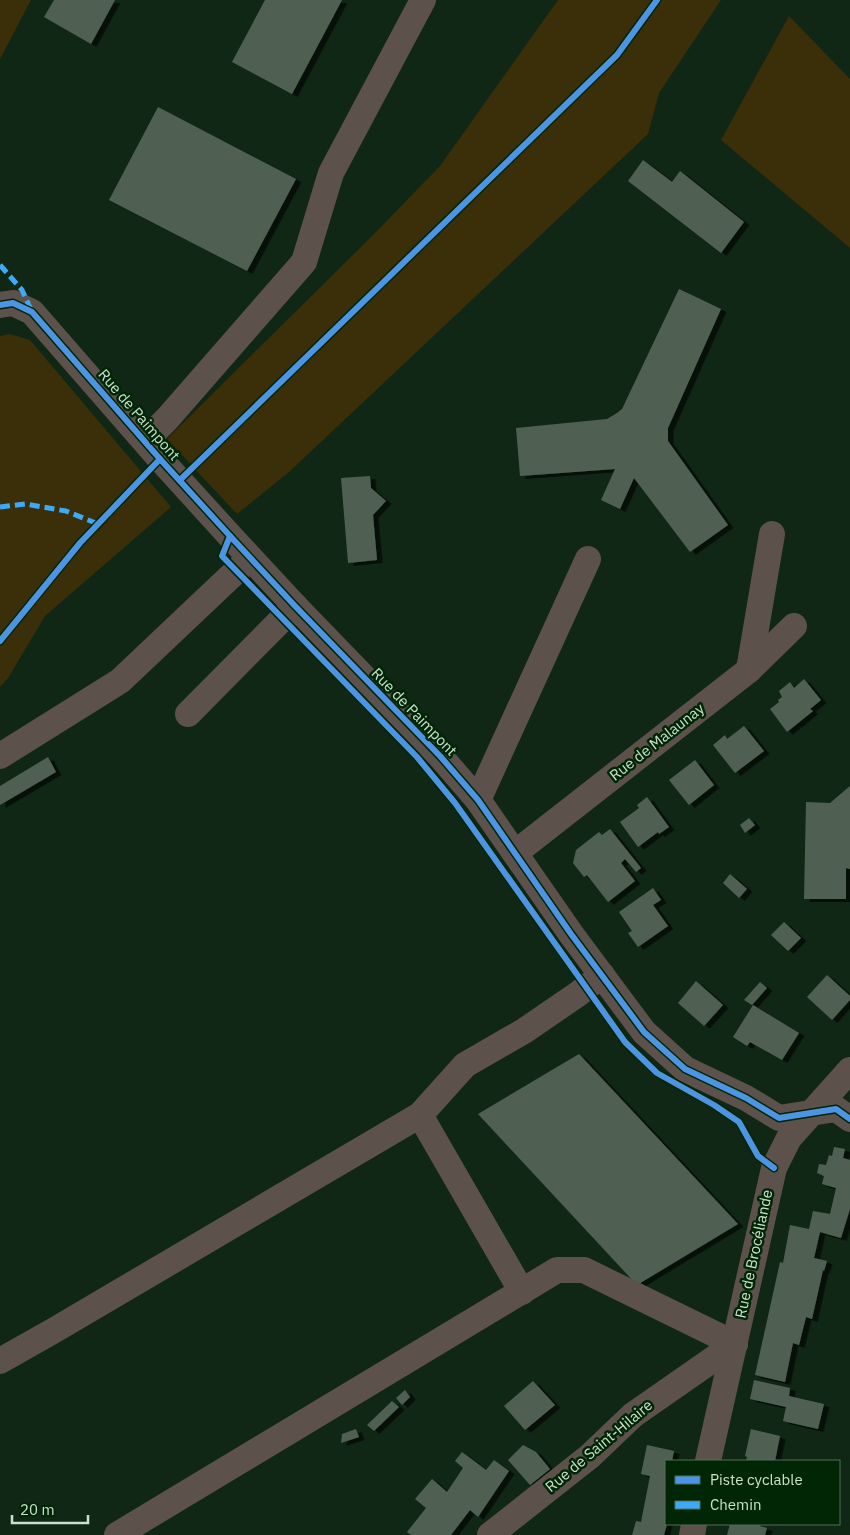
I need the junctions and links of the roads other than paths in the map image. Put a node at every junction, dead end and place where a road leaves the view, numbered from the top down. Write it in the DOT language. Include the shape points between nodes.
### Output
graph roads {
  1 [pos="424,0"];
  2 [pos="0,304"];
  3 [pos="145,441"];
  4 [pos="772,534"];
  5 [pos="250,558"];
  6 [pos="588,559"];
  7 [pos="295,606"];
  8 [pos="794,626"];
  9 [pos="749,670"];
  10 [pos="188,714"];
  11 [pos="0,756"];
  12 [pos="478,800"];
  13 [pos="515,853"];
  14 [pos="602,975"];
  15 [pos="850,1070"];
  16 [pos="811,1112"];
  17 [pos="420,1115"];
  18 [pos="850,1119"];
  19 [pos="522,1292"];
  20 [pos="734,1344"];
  21 [pos="0,1361"];
  22 [pos="708,1460"];
  23 [pos="117,1535"];
  24 [pos="490,1535"];
  1 -- 3 [label="street" via="332,173 304,262"];
  2 -- 3 [label="street, Rue de Paimpont" via="13,303 32,312"];
  3 -- 5 [label="street, Rue de Paimpont"];
  4 -- 9 [label="street"];
  5 -- 7 [label="street, Rue de Paimpont"];
  5 -- 11 [label="street" via="120,681"];
  6 -- 12 [label="street"];
  7 -- 10 [label="street"];
  7 -- 12 [label="street, Rue de Paimpont" via="440,756"];
  8 -- 9 [label="street, Rue de Malaunay"];
  9 -- 13 [label="street, Rue de Malaunay"];
  12 -- 13 [label="street, Rue de Paimpont"];
  13 -- 14 [label="street, Rue de Paimpont"];
  14 -- 16 [label="street, Rue de Paimpont" via="644,1032 685,1069 779,1118"];
  14 -- 17 [label="street" via="524,1031 465,1065"];
  15 -- 16 [label="street, Rue de Brocéliande"];
  16 -- 18 [label="street, Rue de Paimpont" via="836,1109"];
  16 -- 20 [label="street, Rue de Brocéliande" via="789,1138 774,1168"];
  17 -- 19 [label="street"];
  17 -- 21 [label="street"];
  19 -- 20 [label="street" via="557,1270 584,1270"];
  19 -- 23 [label="street"];
  20 -- 22 [label="street, Rue de Brocéliande"];
  20 -- 24 [label="street, Rue de Saint-Hilaire" via="633,1415 590,1456"];
}
